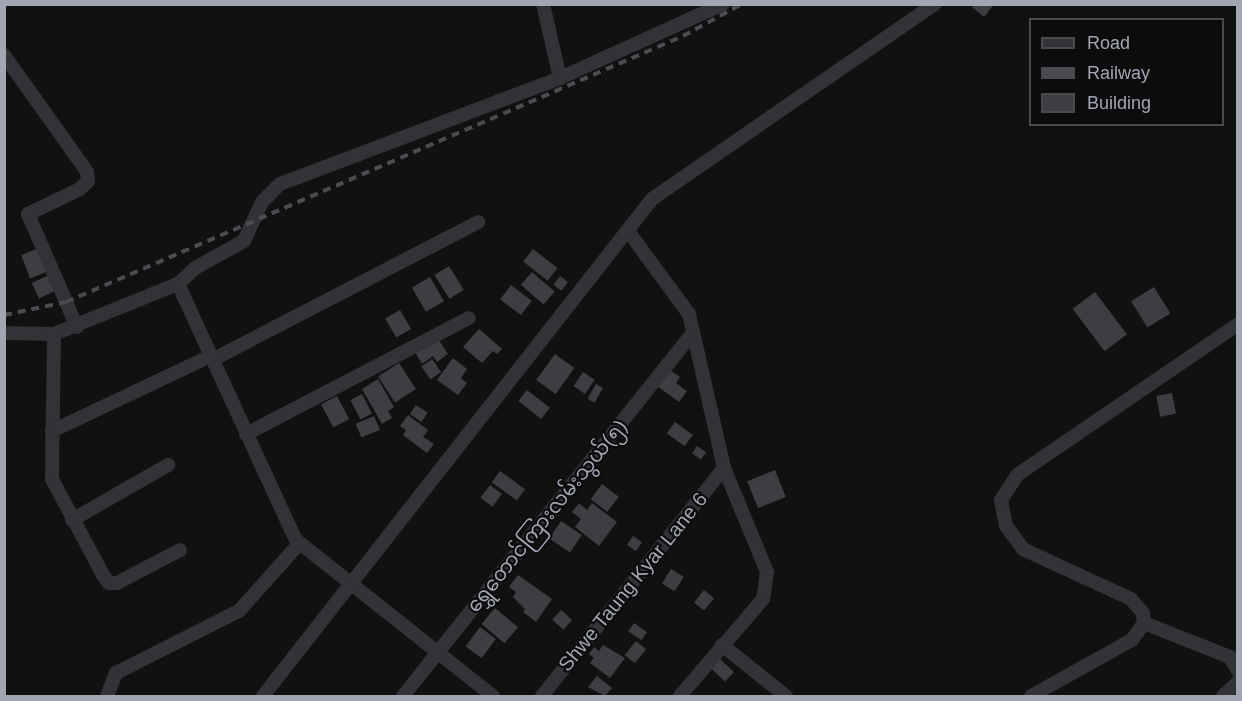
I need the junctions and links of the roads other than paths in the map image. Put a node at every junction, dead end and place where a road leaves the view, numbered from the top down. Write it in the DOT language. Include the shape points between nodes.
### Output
graph roads {
  1 [pos="543,4"];
  2 [pos="723,4"];
  3 [pos="934,4"];
  4 [pos="4,55"];
  5 [pos="560,78"];
  6 [pos="478,222"];
  7 [pos="628,231"];
  8 [pos="178,284"];
  9 [pos="470,318"];
  10 [pos="1238,324"];
  11 [pos="77,327"];
  12 [pos="4,333"];
  13 [pos="54,334"];
  14 [pos="691,335"];
  15 [pos="212,358"];
  16 [pos="52,431"];
  17 [pos="246,434"];
  18 [pos="168,465"];
  19 [pos="724,468"];
  20 [pos="72,520"];
  21 [pos="299,544"];
  22 [pos="180,550"];
  23 [pos="352,586"];
  24 [pos="1144,623"];
  25 [pos="722,645"];
  26 [pos="438,653"];
  27 [pos="1238,670"];
  28 [pos="1238,682"];
  29 [pos="107,696"];
  30 [pos="263,696"];
  31 [pos="403,696"];
  32 [pos="493,696"];
  33 [pos="542,696"];
  34 [pos="680,696"];
  35 [pos="786,696"];
  36 [pos="1031,696"];
  37 [pos="1223,696"];
  1 -- 5 [label="street"];
  2 -- 5 [label="street"];
  3 -- 7 [label="street" via="661,192"];
  4 -- 11 [label="street" via="87,172 88,181 80,189 28,214"];
  5 -- 8 [label="street" via="280,184 262,202 244,241 195,268"];
  6 -- 15 [label="street"];
  7 -- 14 [label="street" via="684,305"];
  7 -- 23 [label="street"];
  8 -- 11 [label="street"];
  8 -- 15 [label="street"];
  9 -- 17 [label="street"];
  10 -- 24 [label="street" via="1017,475 1001,500 1006,526 1023,549 1131,599 1143,613"];
  11 -- 13 [label="street"];
  12 -- 13 [label="street"];
  13 -- 16 [label="street"];
  14 -- 19 [label="street"];
  14 -- 26 [label="street, ရွှေတောင်ကြားလမ်းသွယ်(၅)"];
  15 -- 16 [label="street"];
  15 -- 17 [label="street"];
  16 -- 20 [label="street" via="52,479"];
  17 -- 21 [label="street"];
  18 -- 20 [label="street"];
  19 -- 25 [label="street" via="767,572 767,584 763,599"];
  19 -- 33 [label="street, Shwe Taung Kyar Lane 6"];
  20 -- 22 [label="street" via="109,584"];
  21 -- 23 [label="street"];
  21 -- 29 [label="street" via="239,611 116,673"];
  23 -- 26 [label="street"];
  23 -- 30 [label="street"];
  24 -- 27 [label="street" via="1230,657"];
  24 -- 36 [label="street" via="1132,639"];
  25 -- 34 [label="street"];
  25 -- 35 [label="street"];
  26 -- 31 [label="street, ရွှေတောင်ကြားလမ်းသွယ်(၅)"];
  26 -- 32 [label="street"];
  28 -- 37 [label="street"];
}
